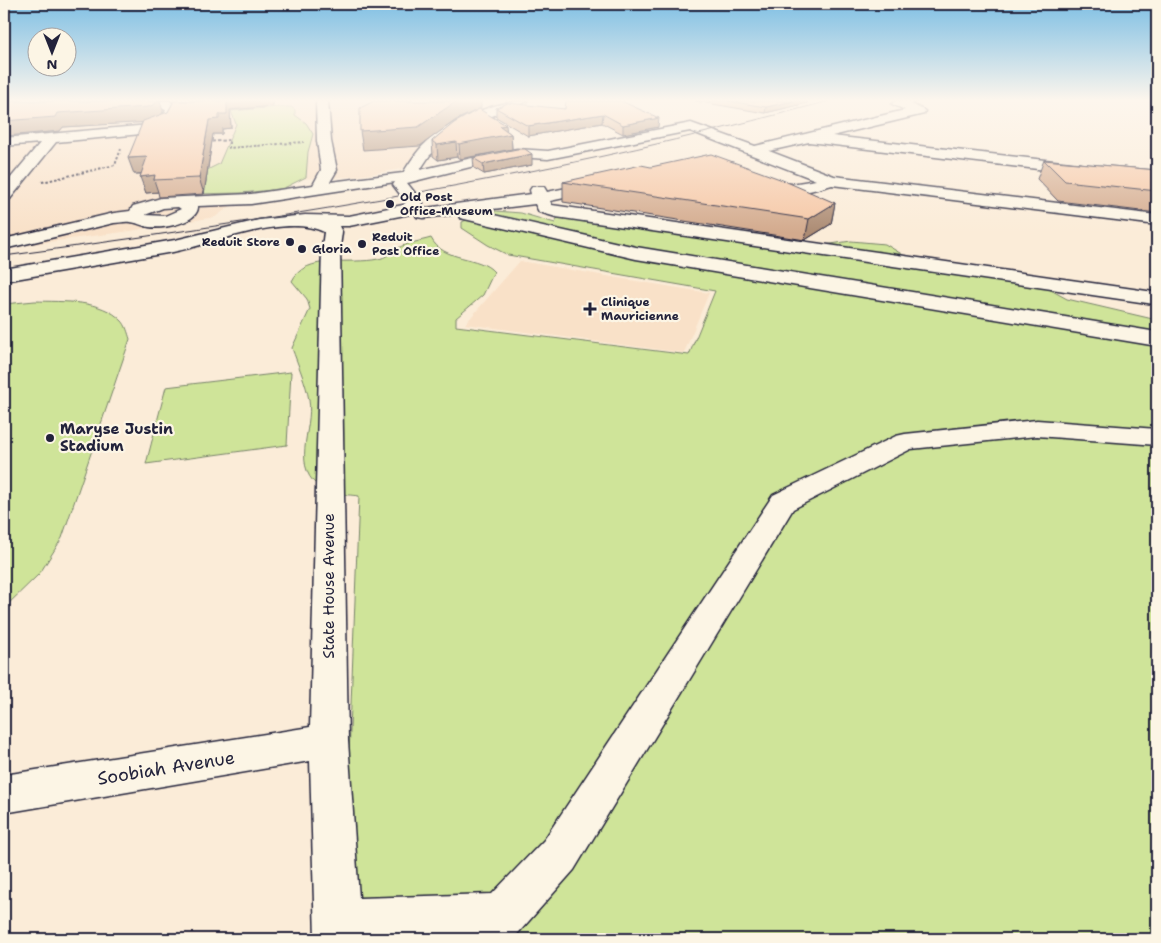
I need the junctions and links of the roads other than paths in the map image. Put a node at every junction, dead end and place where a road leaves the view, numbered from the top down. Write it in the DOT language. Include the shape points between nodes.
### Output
graph roads {
  1 [pos="46,145"];
  2 [pos="325,145"];
  3 [pos="433,145"];
  4 [pos="531,145"];
  5 [pos="599,145"];
  6 [pos="738,145"];
  7 [pos="780,145"];
  8 [pos="870,145"];
  9 [pos="754,151"];
  10 [pos="548,155"];
  11 [pos="1098,172"];
  12 [pos="407,178"];
  13 [pos="749,178"];
  14 [pos="535,179"];
  15 [pos="830,180"];
  16 [pos="322,183"];
  17 [pos="612,183"];
  18 [pos="6,193"];
  19 [pos="540,198"];
  20 [pos="182,209"];
  21 [pos="430,212"];
  22 [pos="1157,220"];
  23 [pos="325,226"];
  24 [pos="4,244"];
  25 [pos="4,275"];
  26 [pos="1154,298"];
  27 [pos="1157,339"];
  28 [pos="1157,437"];
  29 [pos="329,741"];
  30 [pos="4,794"];
  31 [pos="494,928"];
  32 [pos="338,931"];
  1 -- 18 [label="street"];
  2 -- 16 [label="street" via="329,170"];
  3 -- 12 [label="street"];
  4 -- 10 [label="street"];
  5 -- 10 [label="street"];
  6 -- 9 [label="street"];
  7 -- 9 [label="street"];
  8 -- 11 [label="street"];
  9 -- 15 [label="street"];
  10 -- 12 [label="street" via="517,153"];
  12 -- 16 [label="street"];
  12 -- 21 [label="street" via="429,202"];
  13 -- 15 [label="street" via="792,191"];
  14 -- 19 [label="street"];
  15 -- 22 [label="street"];
  16 -- 20 [label="street" via="282,196"];
  17 -- 19 [label="street"];
  19 -- 21 [label="street"];
  19 -- 26 [label="street" via="545,208 556,212"];
  20 -- 23 [label="street" via="209,209 381,185 403,186 415,203 408,209 382,216"];
  20 -- 24 [label="street" via="171,220 152,222 136,216 114,218"];
  21 -- 23 [label="street" via="414,218"];
  21 -- 27 [label="street" via="476,216 636,253"];
  23 -- 25 [label="street" via="305,220 259,225 175,246"];
  23 -- 29 [label="street, State House Avenue" via="331,257"];
  28 -- 31 [label="street" via="1037,428 905,442 783,502 559,855"];
  29 -- 30 [label="street, Soobiah Avenue"];
  29 -- 32 [label="street, State House Avenue"];
  31 -- 32 [label="street"];
}
